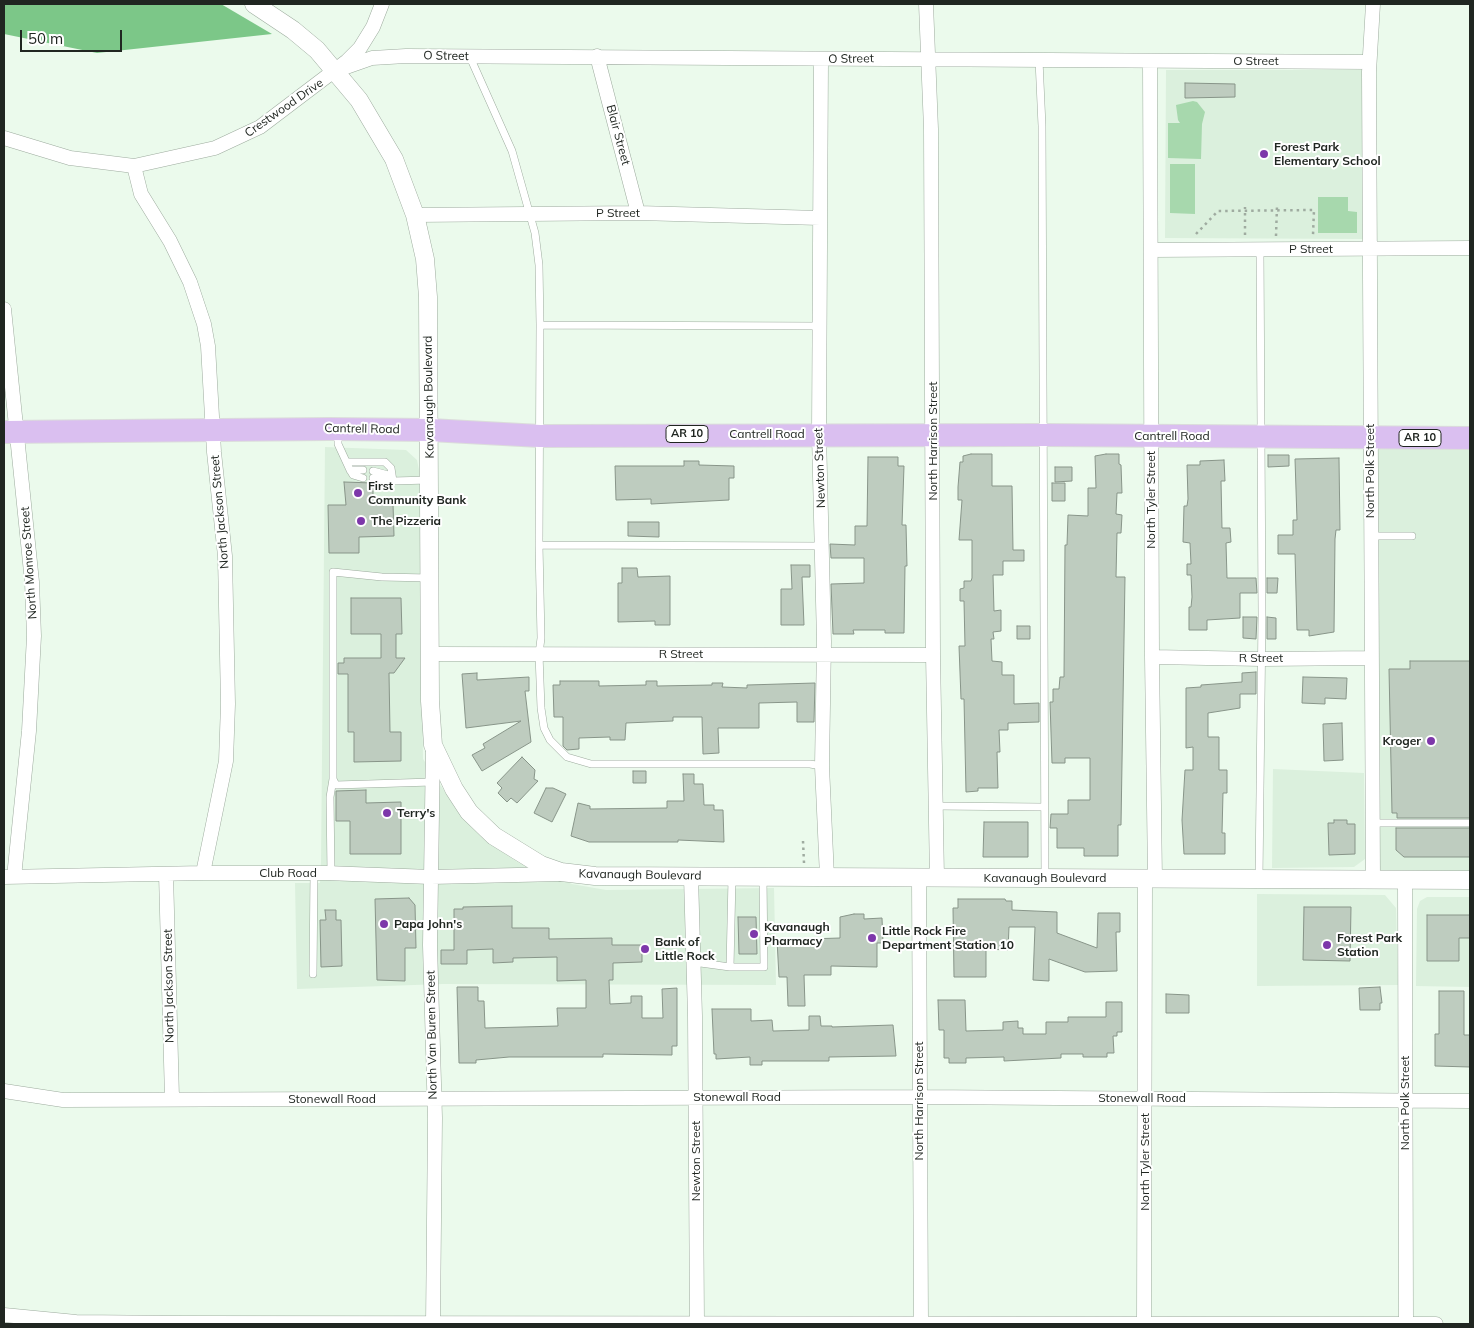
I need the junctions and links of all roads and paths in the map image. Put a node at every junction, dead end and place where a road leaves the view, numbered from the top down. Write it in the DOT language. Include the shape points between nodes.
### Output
graph roads {
  1 [pos="254,4"];
  2 [pos="382,4"];
  3 [pos="926,4"];
  4 [pos="1373,4"];
  5 [pos="470,56"];
  6 [pos="597,56"];
  7 [pos="928,58"];
  8 [pos="1039,59"];
  9 [pos="821,60"];
  10 [pos="1150,61"];
  11 [pos="1369,62"];
  12 [pos="335,71"];
  13 [pos="4,138"];
  14 [pos="134,166"];
  15 [pos="1245,208"];
  16 [pos="1277,208"];
  17 [pos="638,213"];
  18 [pos="531,214"];
  19 [pos="415,215"];
  20 [pos="820,218"];
  21 [pos="1196,234"];
  22 [pos="1314,235"];
  23 [pos="1245,236"];
  24 [pos="1276,236"];
  25 [pos="1369,248"];
  26 [pos="1470,248"];
  27 [pos="1260,249"];
  28 [pos="1151,250"];
  29 [pos="4,309"];
  30 [pos="540,325"];
  31 [pos="820,326"];
  32 [pos="212,429"];
  33 [pos="338,429"];
  34 [pos="430,430"];
  35 [pos="11,432"];
  36 [pos="819,434"];
  37 [pos="1043,435"];
  38 [pos="540,436"];
  39 [pos="933,436"];
  40 [pos="1151,436"];
  41 [pos="1259,437"];
  42 [pos="1470,438"];
  43 [pos="1370,439"];
  44 [pos="348,462"];
  45 [pos="363,474"];
  46 [pos="373,475"];
  47 [pos="392,479"];
  48 [pos="429,480"];
  49 [pos="1370,536"];
  50 [pos="1412,536"];
  51 [pos="539,545"];
  52 [pos="822,546"];
  53 [pos="430,578"];
  54 [pos="430,654"];
  55 [pos="539,654"];
  56 [pos="824,655"];
  57 [pos="933,655"];
  58 [pos="1152,657"];
  59 [pos="1370,658"];
  60 [pos="1262,659"];
  61 [pos="433,745"];
  62 [pos="822,766"];
  63 [pos="333,779"];
  64 [pos="432,782"];
  65 [pos="935,806"];
  66 [pos="1043,807"];
  67 [pos="1372,823"];
  68 [pos="1470,823"];
  69 [pos="803,841"];
  70 [pos="203,873"];
  71 [pos="314,873"];
  72 [pos="331,873"];
  73 [pos="166,874"];
  74 [pos="572,874"];
  75 [pos="764,876"];
  76 [pos="9,877"];
  77 [pos="431,877"];
  78 [pos="691,877"];
  79 [pos="732,877"];
  80 [pos="804,877"];
  81 [pos="827,877"];
  82 [pos="919,878"];
  83 [pos="936,878"];
  84 [pos="1045,878"];
  85 [pos="1150,879"];
  86 [pos="1259,879"];
  87 [pos="1470,880"];
  88 [pos="1373,881"];
  89 [pos="1405,881"];
  90 [pos="693,962"];
  91 [pos="730,967"];
  92 [pos="313,974"];
  93 [pos="4,1092"];
  94 [pos="696,1097"];
  95 [pos="919,1097"];
  96 [pos="172,1098"];
  97 [pos="434,1098"];
  98 [pos="1145,1098"];
  99 [pos="1405,1099"];
  100 [pos="1470,1101"];
  101 [pos="4,1315"];
  102 [pos="921,1323"];
  103 [pos="171,1324"];
  104 [pos="433,1324"];
  105 [pos="697,1324"];
  106 [pos="1144,1324"];
  107 [pos="1406,1324"];
  108 [pos="1436,1324"];
  1 -- 12 [label="street, Kavanaugh Boulevard" via="293,30"];
  2 -- 12 [label="street, Crestwood Drive" via="360,48"];
  3 -- 7 [label="street, North Harrison Street"];
  4 -- 11 [label="street, North Polk Street"];
  5 -- 6 [label="street, O Street"];
  5 -- 12 [label="street, O Street" via="383,56"];
  5 -- 18 [label="lane" via="512,152"];
  6 -- 9 [label="street, O Street"];
  6 -- 17 [label="street, Blair Street"];
  7 -- 8 [label="street, O Street"];
  7 -- 9 [label="street, O Street"];
  7 -- 39 [label="street, North Harrison Street"];
  8 -- 10 [label="street, O Street"];
  8 -- 37 [label="lane"];
  9 -- 20 [label="street, Newton Street"];
  10 -- 11 [label="street, O Street"];
  10 -- 28 [label="street, North Tyler Street"];
  11 -- 25 [label="street, North Polk Street"];
  12 -- 14 [label="street, Crestwood Drive" via="260,127 238,139 190,155"];
  12 -- 19 [label="street, Kavanaugh Boulevard" via="382,135 405,183"];
  13 -- 14 [label="street, Crestwood Drive" via="70,158"];
  14 -- 32 [label="street, North Jackson Street" via="141,194 183,267 204,324"];
  15 -- 16 [label="path"];
  15 -- 21 [label="path" via="1218,211"];
  15 -- 23 [label="path"];
  16 -- 22 [label="path" via="1314,210"];
  16 -- 24 [label="path"];
  17 -- 18 [label="street, P Street"];
  17 -- 20 [label="street, P Street"];
  18 -- 19 [label="street, P Street"];
  18 -- 30 [label="lane" via="539,265"];
  19 -- 34 [label="street, Kavanaugh Boulevard" via="428,297"];
  20 -- 31 [label="street, Newton Street"];
  25 -- 26 [label="street, P Street"];
  25 -- 27 [label="street, P Street"];
  25 -- 43 [label="street, North Polk Street"];
  27 -- 28 [label="street, P Street"];
  27 -- 41 [label="lane"];
  28 -- 40 [label="street, North Tyler Street"];
  29 -- 35 [label="street, North Monroe Street"];
  30 -- 31 [label="lane"];
  30 -- 38 [label="lane"];
  31 -- 36 [label="street, Newton Street"];
  32 -- 33 [label="main road, Cantrell Road / AR 10"];
  32 -- 35 [label="main road, Cantrell Road / AR 10"];
  32 -- 70 [label="street, North Jackson Street" via="225,556 228,704 226,761"];
  33 -- 34 [label="main road, Cantrell Road / AR 10"];
  33 -- 44 [label="lane" via="338,444"];
  34 -- 38 [label="main road, Cantrell Road / AR 10"];
  34 -- 48 [label="street, Kavanaugh Boulevard"];
  35 -- 76 [label="street, North Monroe Street" via="32,582 34,636 29,731"];
  36 -- 38 [label="main road, Cantrell Road / AR 10"];
  36 -- 39 [label="main road, Cantrell Road / AR 10"];
  36 -- 52 [label="street, Newton Street"];
  37 -- 39 [label="main road, Cantrell Road / AR 10"];
  37 -- 40 [label="main road, Cantrell Road / AR 10"];
  37 -- 66 [label="lane"];
  38 -- 51 [label="lane"];
  39 -- 57 [label="street, North Harrison Street"];
  40 -- 41 [label="main road, Cantrell Road / AR 10"];
  40 -- 58 [label="street, North Tyler Street"];
  41 -- 43 [label="main road, Cantrell Road / AR 10"];
  41 -- 60 [label="lane"];
  42 -- 43 [label="main road, Cantrell Road / AR 10"];
  43 -- 49 [label="street, North Polk Street"];
  44 -- 45 [label="lane" via="354,475"];
  44 -- 47 [label="lane" via="385,462 391,468"];
  46 -- 47 [label="lane"];
  47 -- 48 [label="lane"];
  48 -- 53 [label="street, Kavanaugh Boulevard"];
  49 -- 50 [label="lane"];
  49 -- 59 [label="street, North Polk Street"];
  51 -- 52 [label="lane"];
  51 -- 55 [label="lane"];
  52 -- 56 [label="street, Newton Street"];
  53 -- 54 [label="street, Kavanaugh Boulevard"];
  53 -- 63 [label="lane" via="333,572"];
  54 -- 55 [label="street, R Street"];
  54 -- 61 [label="street, Kavanaugh Boulevard"];
  55 -- 56 [label="street, R Street"];
  55 -- 62 [label="lane" via="544,728 557,749 577,761 622,765"];
  56 -- 57 [label="street, R Street"];
  56 -- 62 [label="street, Newton Street"];
  57 -- 65 [label="street, North Harrison Street"];
  58 -- 60 [label="street, R Street"];
  58 -- 85 [label="street, North Tyler Street"];
  59 -- 60 [label="street, R Street"];
  59 -- 67 [label="street, North Polk Street"];
  60 -- 86 [label="lane"];
  61 -- 64 [label="street, North Van Buren Street"];
  61 -- 74 [label="street, Kavanaugh Boulevard" via="454,790 485,828 522,855 541,865"];
  62 -- 81 [label="street, Newton Street"];
  63 -- 64 [label="lane" via="336,785"];
  63 -- 72 [label="lane" via="330,797"];
  64 -- 77 [label="street, North Van Buren Street"];
  65 -- 66 [label="lane"];
  65 -- 83 [label="street, North Harrison Street"];
  66 -- 84 [label="lane"];
  67 -- 68 [label="lane"];
  67 -- 88 [label="street, North Polk Street"];
  69 -- 80 [label="path"];
  70 -- 71 [label="street, Club Road"];
  70 -- 73 [label="street, Club Road"];
  71 -- 72 [label="street, Club Road"];
  71 -- 92 [label="lane"];
  72 -- 77 [label="street, Club Road"];
  73 -- 76 [label="street, Club Road"];
  73 -- 96 [label="street, North Jackson Street"];
  74 -- 77 [label="street, Club Road"];
  74 -- 78 [label="street, Kavanaugh Boulevard"];
  75 -- 79 [label="street, Kavanaugh Boulevard"];
  75 -- 80 [label="street, Kavanaugh Boulevard"];
  75 -- 91 [label="lane" via="764,967"];
  77 -- 97 [label="street, North Van Buren Street"];
  78 -- 79 [label="street, Kavanaugh Boulevard"];
  78 -- 90 [label="street, Newton Street"];
  79 -- 91 [label="lane"];
  80 -- 81 [label="street, Kavanaugh Boulevard"];
  81 -- 82 [label="street, Kavanaugh Boulevard"];
  82 -- 83 [label="street, Kavanaugh Boulevard"];
  82 -- 95 [label="street, North Harrison Street"];
  83 -- 84 [label="street, Kavanaugh Boulevard"];
  84 -- 85 [label="street, Kavanaugh Boulevard"];
  85 -- 86 [label="street, Kavanaugh Boulevard"];
  85 -- 98 [label="street, North Tyler Street"];
  86 -- 88 [label="street, Kavanaugh Boulevard"];
  87 -- 89 [label="street, Kavanaugh Boulevard"];
  88 -- 89 [label="street, Kavanaugh Boulevard"];
  89 -- 99 [label="street, North Polk Street"];
  90 -- 91 [label="lane"];
  90 -- 94 [label="street, Newton Street"];
  93 -- 96 [label="street, Stonewall Road" via="63,1100"];
  94 -- 95 [label="street, Stonewall Road"];
  94 -- 97 [label="street, Stonewall Road"];
  94 -- 105 [label="street, Newton Street"];
  95 -- 98 [label="street, Stonewall Road"];
  95 -- 102 [label="street, North Harrison Street"];
  96 -- 97 [label="street, Stonewall Road"];
  97 -- 104 [label="street, North Van Buren Street"];
  98 -- 99 [label="street, Stonewall Road"];
  98 -- 106 [label="street, North Tyler Street"];
  99 -- 100 [label="street, Stonewall Road"];
  99 -- 107 [label="street, North Polk Street"];
  101 -- 103 [label="street" via="76,1322"];
  102 -- 105 [label="street"];
  102 -- 106 [label="street"];
  103 -- 104 [label="street"];
  104 -- 105 [label="street"];
  106 -- 107 [label="street"];
  107 -- 108 [label="street"];
}
